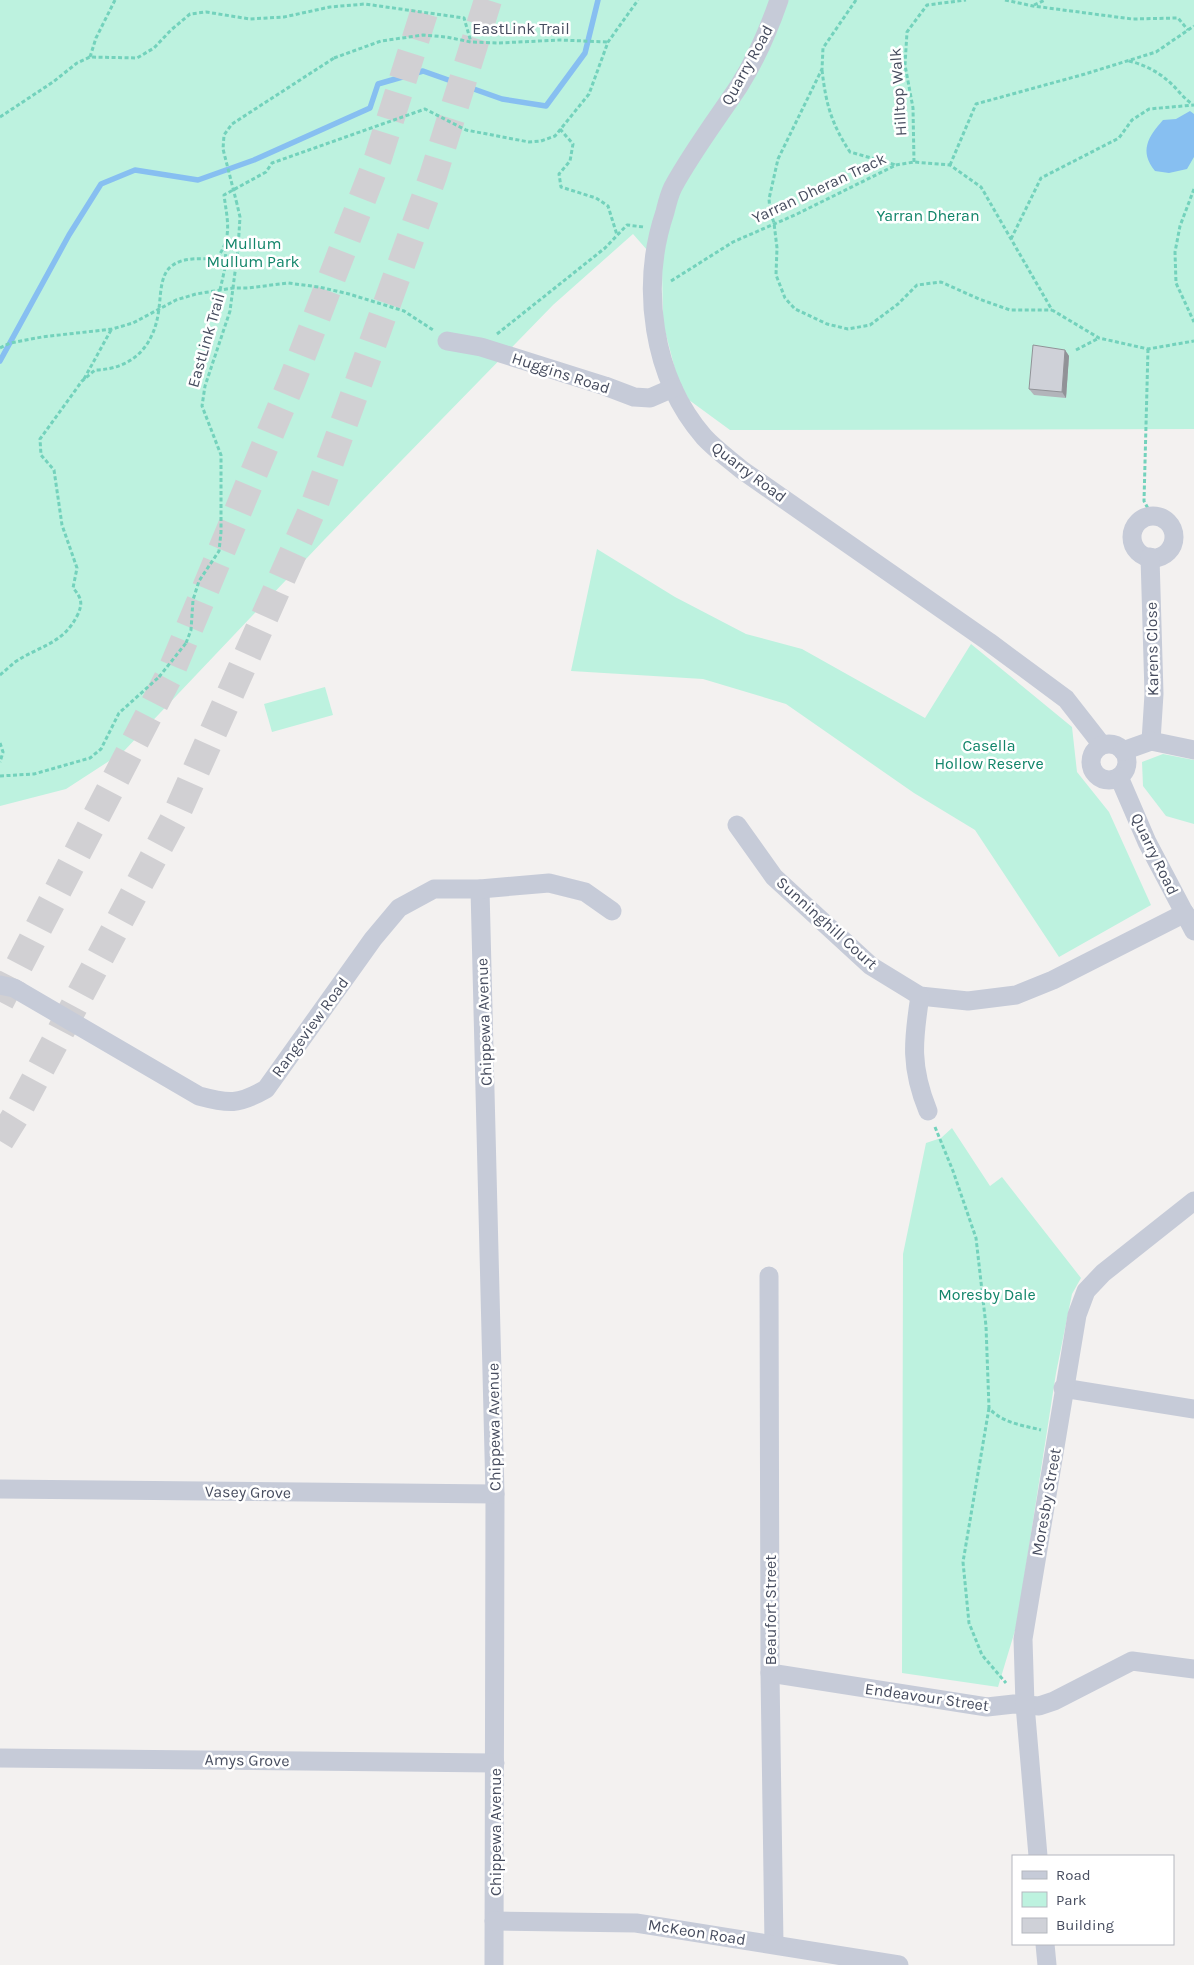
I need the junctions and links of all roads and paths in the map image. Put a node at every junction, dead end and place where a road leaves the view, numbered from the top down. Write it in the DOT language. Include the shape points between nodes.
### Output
graph roads {
  1 [pos="114,0"];
  2 [pos="638,0"];
  3 [pos="779,0"];
  4 [pos="856,0"];
  5 [pos="966,0"];
  6 [pos="1005,0"];
  7 [pos="1045,0"];
  8 [pos="1034,6"];
  9 [pos="1194,26"];
  10 [pos="1188,30"];
  11 [pos="471,42"];
  12 [pos="608,42"];
  13 [pos="90,57"];
  14 [pos="1128,61"];
  15 [pos="822,69"];
  16 [pos="1194,105"];
  17 [pos="0,117"];
  18 [pos="560,129"];
  19 [pos="914,162"];
  20 [pos="950,165"];
  21 [pos="896,166"];
  22 [pos="1194,191"];
  23 [pos="774,223"];
  24 [pos="659,228"];
  25 [pos="617,236"];
  26 [pos="1011,239"];
  27 [pos="226,246"];
  28 [pos="233,288"];
  29 [pos="220,291"];
  30 [pos="652,292"];
  31 [pos="159,310"];
  32 [pos="1052,310"];
  33 [pos="1194,322"];
  34 [pos="112,329"];
  35 [pos="1099,338"];
  36 [pos="1194,341"];
  37 [pos="447,342"];
  38 [pos="481,347"];
  39 [pos="0,348"];
  40 [pos="1148,349"];
  41 [pos="1076,350"];
  42 [pos="82,381"];
  43 [pos="674,388"];
  44 [pos="1152,516"];
  45 [pos="1150,557"];
  46 [pos="0,675"];
  47 [pos="1151,741"];
  48 [pos="0,743"];
  49 [pos="1102,745"];
  50 [pos="1194,750"];
  51 [pos="1124,751"];
  52 [pos="0,762"];
  53 [pos="0,776"];
  54 [pos="1119,777"];
  55 [pos="737,825"];
  56 [pos="480,889"];
  57 [pos="612,911"];
  58 [pos="1185,913"];
  59 [pos="1194,931"];
  60 [pos="0,985"];
  61 [pos="920,996"];
  62 [pos="928,1111"];
  63 [pos="1194,1202"];
  64 [pos="769,1276"];
  65 [pos="1064,1388"];
  66 [pos="989,1408"];
  67 [pos="1194,1409"];
  68 [pos="1057,1434"];
  69 [pos="0,1489"];
  70 [pos="495,1494"];
  71 [pos="1194,1669"];
  72 [pos="770,1673"];
  73 [pos="1007,1683"];
  74 [pos="1026,1705"];
  75 [pos="0,1758"];
  76 [pos="495,1763"];
  77 [pos="1038,1855"];
  78 [pos="494,1921"];
  79 [pos="774,1944"];
  80 [pos="1045,1945"];
  81 [pos="494,1965"];
  82 [pos="899,1965"];
  83 [pos="1047,1965"];
  1 -- 13 [label="path"];
  2 -- 12 [label="path"];
  3 -- 24 [label="street, Quarry Road" via="767,33 740,84 673,188"];
  4 -- 15 [label="path" via="823,48"];
  5 -- 19 [label="path, Hilltop Walk" via="927,5 907,32 906,65 914,108"];
  6 -- 8 [label="path"];
  7 -- 8 [label="path"];
  8 -- 10 [label="path" via="1132,19 1178,18"];
  9 -- 10 [label="path"];
  10 -- 14 [label="path" via="1156,52"];
  11 -- 12 [label="path, EastLink Trail"];
  11 -- 13 [label="path" via="467,23 459,16 365,4 250,19 206,12 190,14 154,48 137,58"];
  11 -- 28 [label="path, EastLink Trail, bridge" via="423,35 381,41 334,58 232,124 224,135 223,149 240,217"];
  12 -- 18 [label="path" via="589,94"];
  13 -- 17 [label="path"];
  14 -- 16 [label="path" via="1139,63 1167,80"];
  14 -- 20 [label="path" via="976,104"];
  15 -- 21 [label="path" via="825,94 835,127 850,152"];
  15 -- 23 [label="path" via="778,159 769,199"];
  16 -- 26 [label="path" via="1149,109 1132,120 1119,138 1041,178"];
  18 -- 25 [label="path" via="572,144 570,160 558,174 561,187 596,198 608,206"];
  18 -- 27 [label="path" via="555,136 530,142 466,130 425,109 272,163 266,172 224,195 228,226"];
  19 -- 20 [label="path, Yarran Dheran Track"];
  19 -- 21 [label="path, Yarran Dheran Track"];
  20 -- 26 [label="path" via="981,187"];
  21 -- 23 [label="path, Yarran Dheran Track"];
  22 -- 33 [label="path" via="1174,252 1176,283"];
  23 -- 30 [label="path, Yarran Dheran Track" via="733,242"];
  23 -- 32 [label="path" via="776,275 785,298 795,309 827,324 848,329 870,325 917,285 941,282 1010,310"];
  24 -- 25 [label="path" via="627,225"];
  24 -- 30 [label="street, Quarry Road" via="651,275"];
  25 -- 38 [label="path"];
  26 -- 32 [label="path"];
  27 -- 29 [label="path"];
  27 -- 31 [label="path" via="217,258 198,258 171,266 162,282"];
  28 -- 29 [label="path"];
  28 -- 37 [label="path" via="288,283 349,294 404,311"];
  28 -- 53 [label="path, EastLink Trail, bridge" via="230,311 205,386 202,406 221,455 219,551 199,581 193,600 192,630 186,643 159,677 119,713 101,749 90,758 34,774"];
  29 -- 31 [label="path" via="176,300"];
  30 -- 43 [label="street, Quarry Road" via="655,330"];
  31 -- 34 [label="path"];
  31 -- 42 [label="path" via="147,346 136,357 110,369 95,370"];
  32 -- 35 [label="path"];
  34 -- 39 [label="path" via="42,337"];
  34 -- 42 [label="path"];
  35 -- 40 [label="path"];
  35 -- 41 [label="path"];
  36 -- 40 [label="path"];
  37 -- 38 [label="street, Huggins Road"];
  38 -- 43 [label="street, Huggins Road" via="634,397 650,398"];
  40 -- 44 [label="path" via="1144,501"];
  42 -- 46 [label="path" via="40,439 41,455 54,470 62,525 77,568 73,588 80,596 82,606 72,627 52,644 16,662"];
  43 -- 49 [label="street, Quarry Road" via="705,438 742,470 1066,699"];
  44 -- 45 [label="street" via="1140,521 1132,539 1138,551"];
  44 -- 45 [label="street" via="1165,519 1174,537 1164,554"];
  45 -- 47 [label="street, Karens Close" via="1154,694"];
  47 -- 50 [label="street"];
  47 -- 51 [label="street"];
  48 -- 52 [label="path" via="3,752"];
  49 -- 51 [label="street" via="1114,744"];
  49 -- 54 [label="street" via="1093,753 1093,770 1102,778 1113,780"];
  51 -- 54 [label="street" via="1126,768"];
  54 -- 58 [label="street, Quarry Road" via="1147,842"];
  55 -- 61 [label="street, Sunninghill Court" via="774,877 871,966"];
  56 -- 57 [label="street, Rangeview Road" via="549,882 585,892"];
  56 -- 60 [label="street, Rangeview Road" via="434,889 399,908 373,939 266,1089 236,1102 199,1096 14,988"];
  56 -- 70 [label="street, Chippewa Avenue"];
  58 -- 59 [label="street, Quarry Road"];
  58 -- 61 [label="street, Sunninghill Court" via="1053,980 1016,995 968,1001"];
  61 -- 62 [label="street" via="913,1056"];
  62 -- 66 [label="path" via="976,1238 986,1326"];
  63 -- 65 [label="street, Moresby Street" via="1103,1273 1086,1291 1076,1315"];
  64 -- 72 [label="street, Beaufort Street"];
  65 -- 67 [label="street"];
  65 -- 68 [label="street, Moresby Street"];
  66 -- 68 [label="path" via="996,1416 1010,1422"];
  66 -- 73 [label="path" via="963,1562 969,1623 982,1655"];
  68 -- 74 [label="street, Moresby Street" via="1023,1639"];
  69 -- 70 [label="street, Vasey Grove"];
  70 -- 76 [label="street, Chippewa Avenue"];
  71 -- 74 [label="street, Endeavour Street" via="1132,1661 1054,1701 1039,1706"];
  72 -- 74 [label="street, Endeavour Street" via="987,1707"];
  72 -- 79 [label="street, Beaufort Street"];
  74 -- 77 [label="street, Moresby Street"];
  75 -- 76 [label="street, Amys Grove"];
  76 -- 78 [label="street, Chippewa Avenue"];
  78 -- 79 [label="street, McKeon Road" via="636,1923"];
  78 -- 81 [label="street, Chippewa Avenue"];
  79 -- 82 [label="street, McKeon Road"];
  80 -- 83 [label="street"];
}
